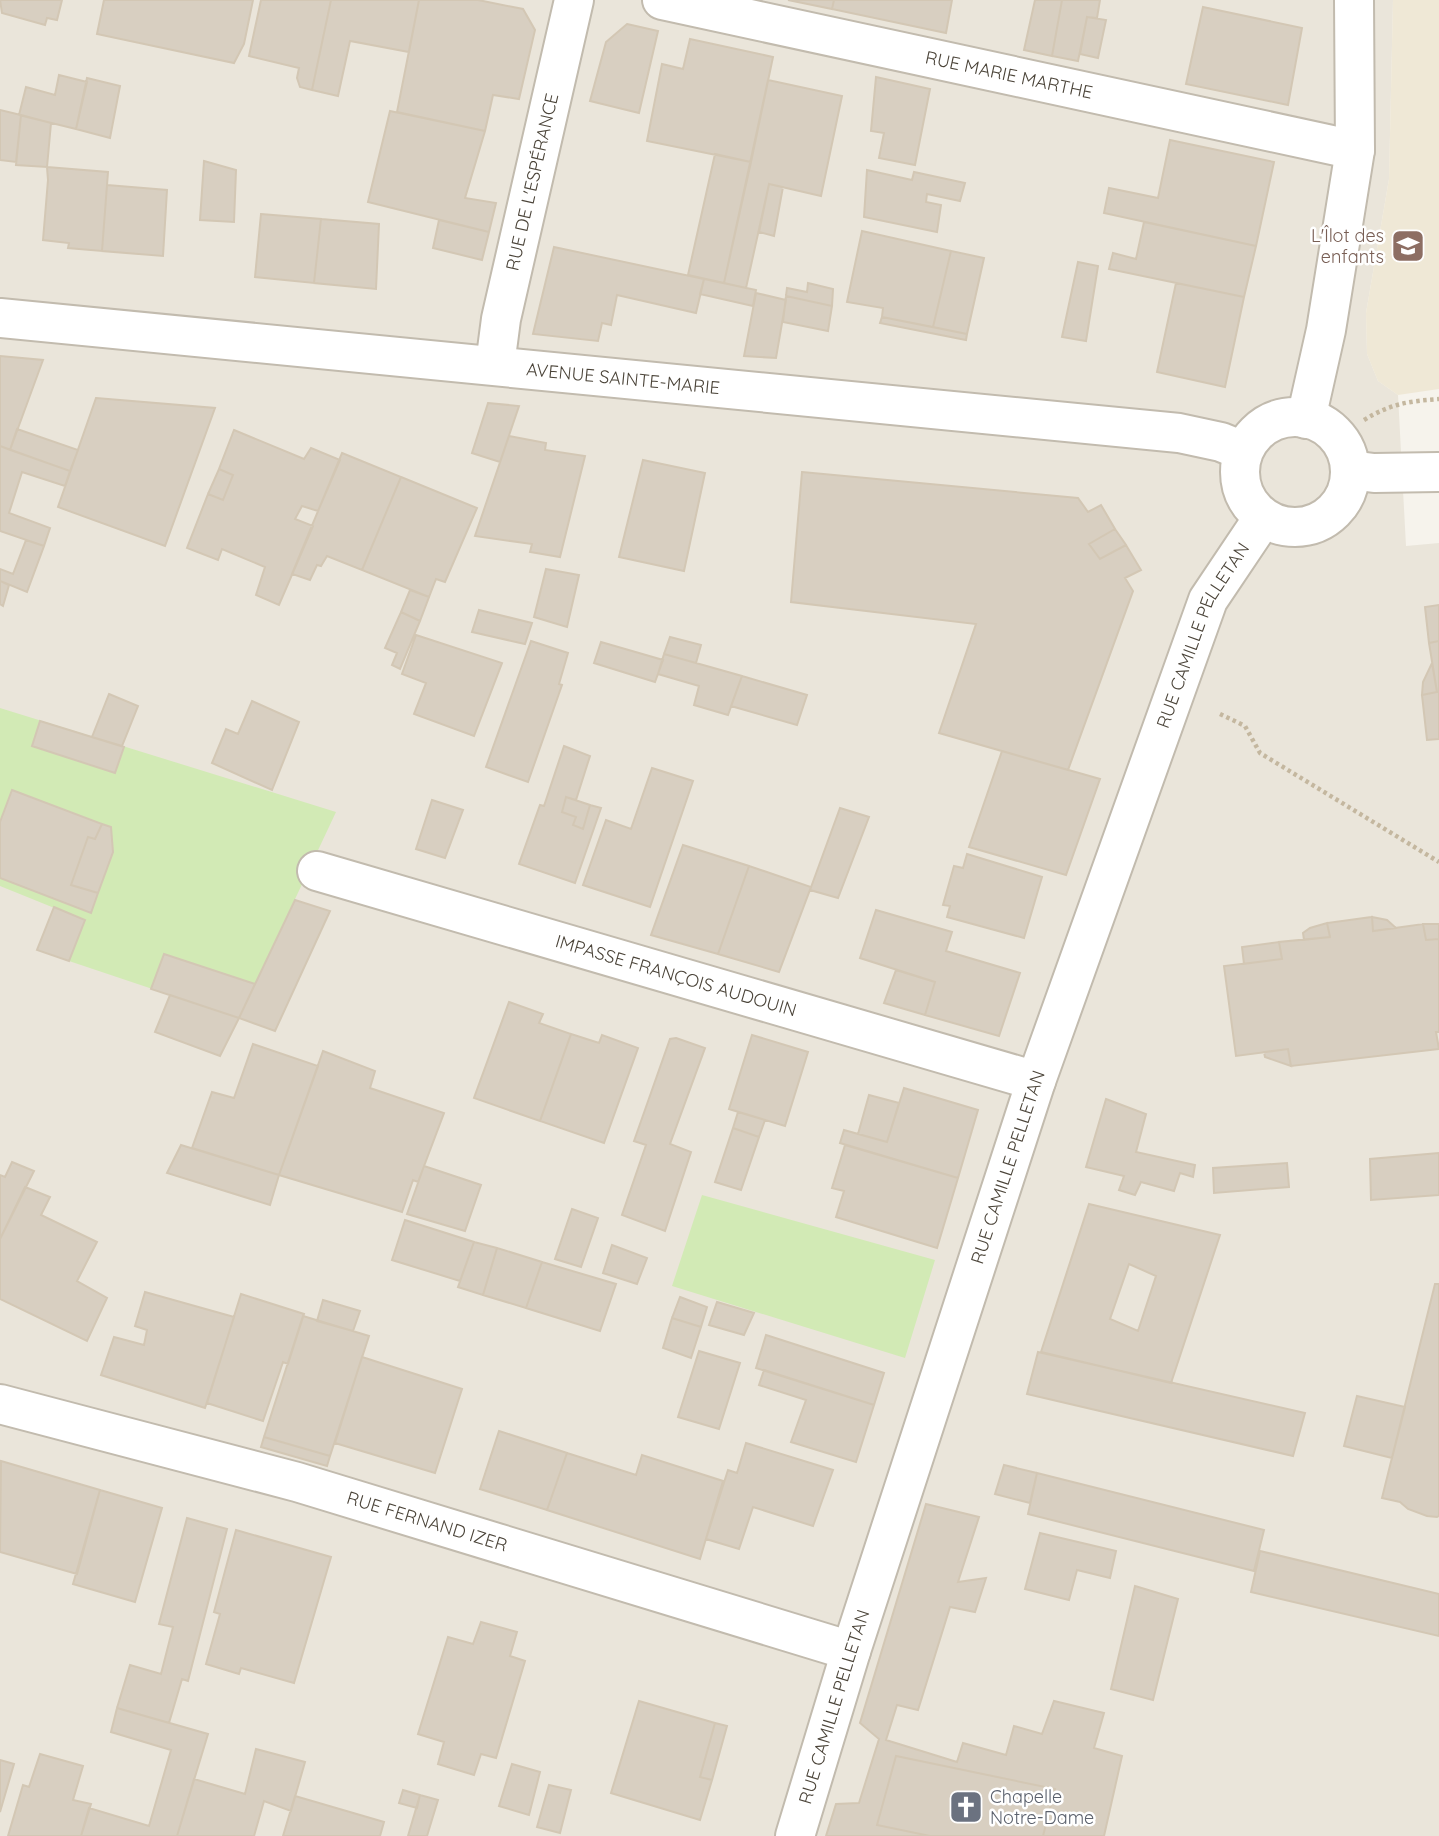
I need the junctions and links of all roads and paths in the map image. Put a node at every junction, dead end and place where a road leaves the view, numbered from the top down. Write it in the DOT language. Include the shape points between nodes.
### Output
graph roads {
  1 [pos="574,0"];
  2 [pos="662,0"];
  3 [pos="1354,0"];
  4 [pos="1355,150"];
  5 [pos="0,318"];
  6 [pos="495,365"];
  7 [pos="1439,398"];
  8 [pos="1331,442"];
  9 [pos="1243,451"];
  10 [pos="1439,472"];
  11 [pos="1263,518"];
  12 [pos="1175,692"];
  13 [pos="1439,862"];
  14 [pos="317,871"];
  15 [pos="1035,1081"];
  16 [pos="0,1404"];
  17 [pos="852,1651"];
  18 [pos="795,1836"];
  1 -- 6 [label="street, RUE DE L'ESPÉRANCE"];
  2 -- 4 [label="street, RUE MARIE MARTHE"];
  3 -- 4 [label="street"];
  4 -- 8 [label="street" via="1326,330"];
  5 -- 6 [label="street, AVENUE SAINTE-MARIE"];
  6 -- 9 [label="street, AVENUE SAINTE-MARIE" via="1179,433"];
  7 -- 8 [label="path" via="1378,411"];
  8 -- 9 [label="street" via="1287,418 1269,423"];
  8 -- 10 [label="street" via="1374,473"];
  8 -- 11 [label="street" via="1347,487 1340,503 1312,524 1287,526"];
  9 -- 11 [label="street" via="1242,488"];
  11 -- 12 [label="street, RUE CAMILLE PELLETAN" via="1208,600"];
  12 -- 13 [label="path" via="1245,726 1259,753"];
  12 -- 15 [label="street, RUE CAMILLE PELLETAN"];
  14 -- 15 [label="street, IMPASSE FRANÇOIS AUDOUIN"];
  15 -- 17 [label="street, RUE CAMILLE PELLETAN"];
  16 -- 17 [label="street, RUE FERNAND IZER" via="296,1482"];
  17 -- 18 [label="street, RUE CAMILLE PELLETAN"];
}
